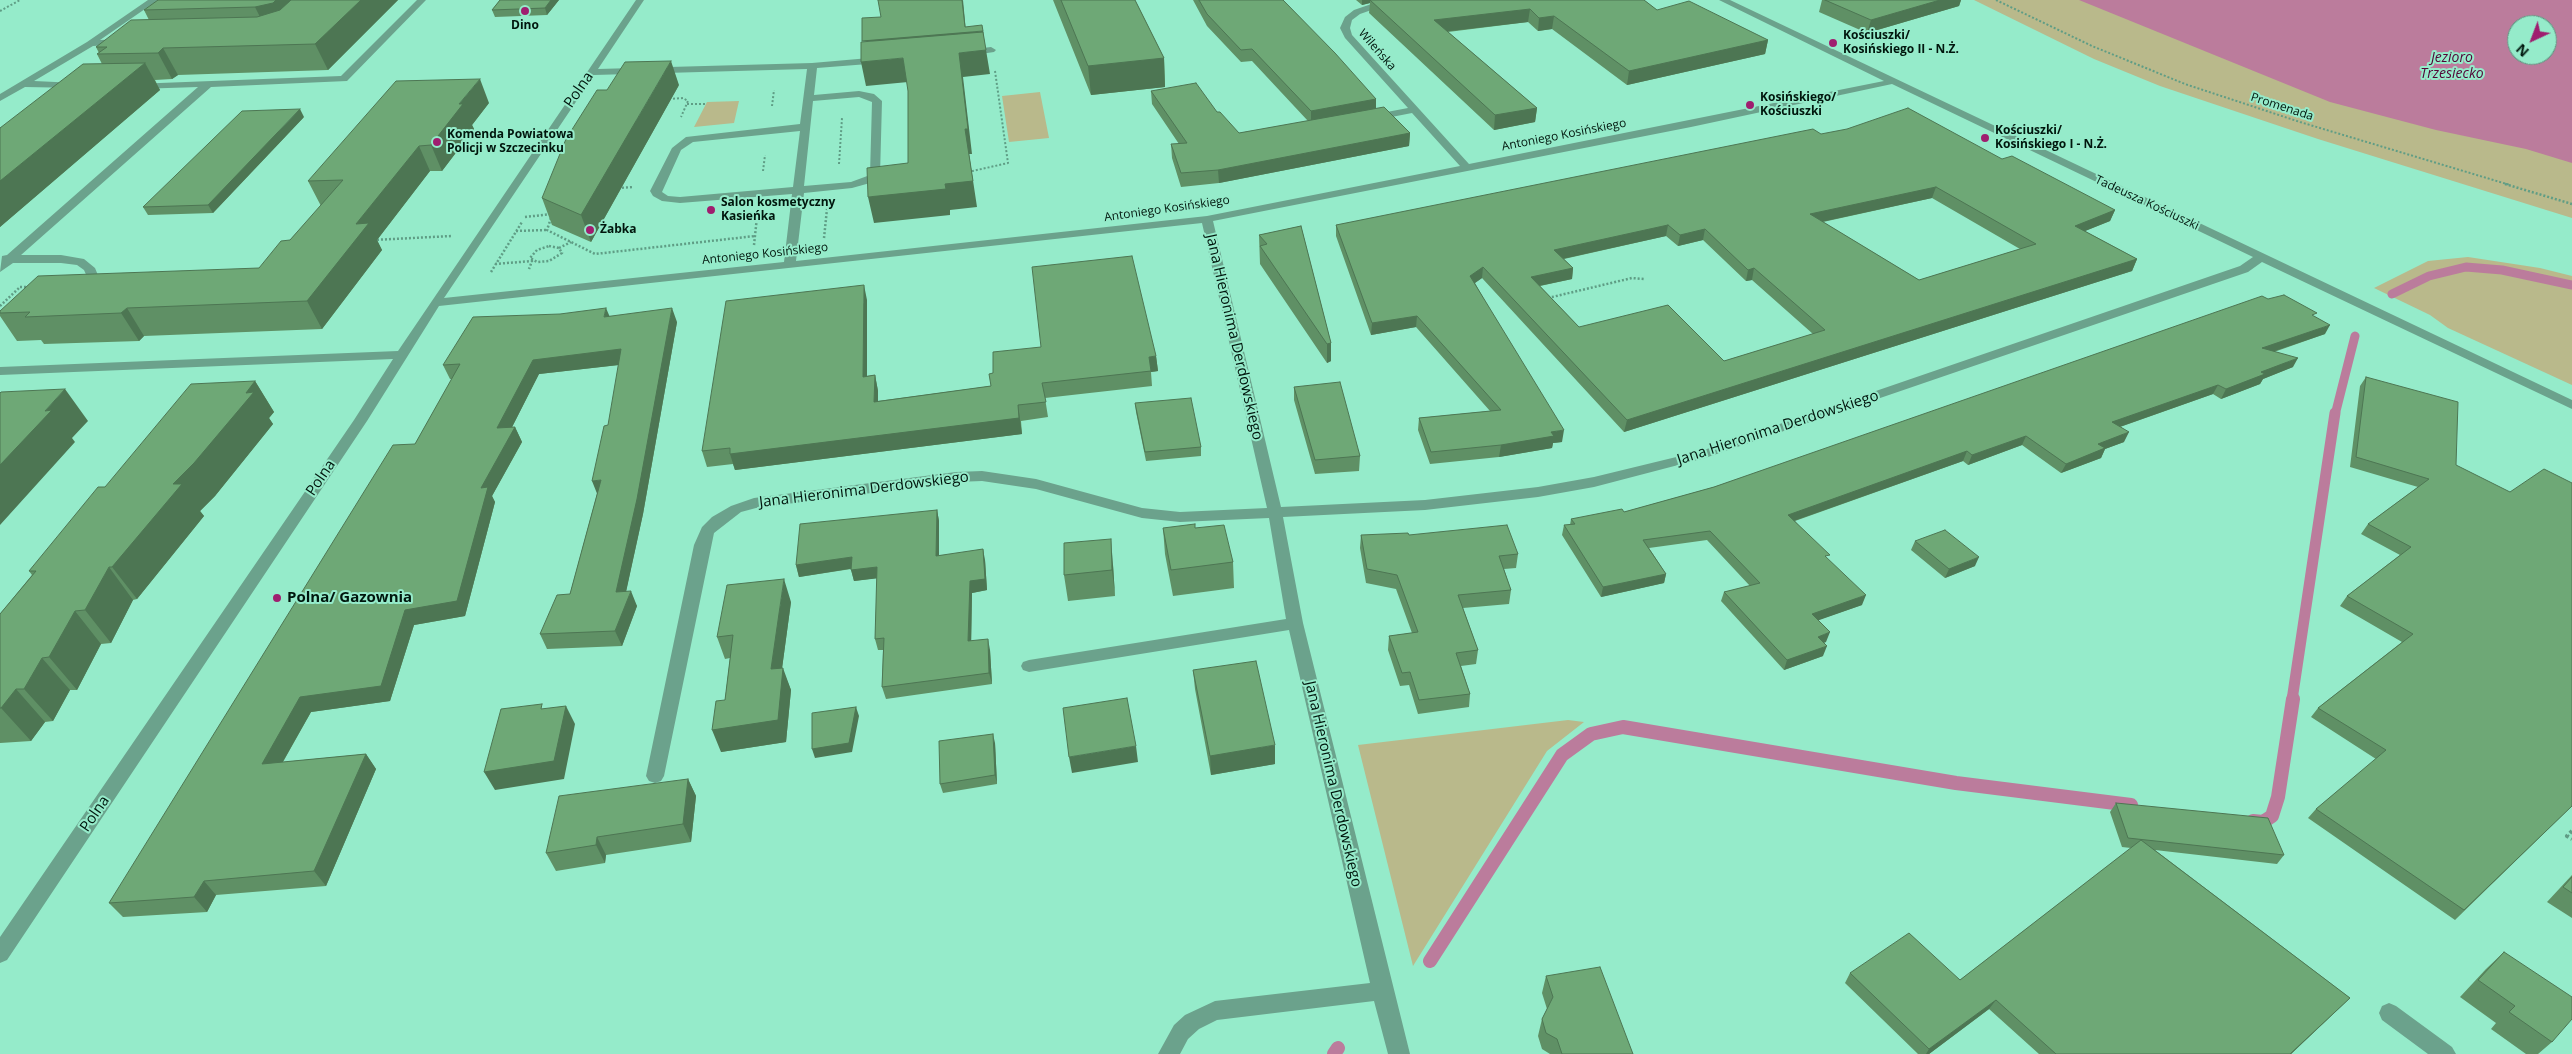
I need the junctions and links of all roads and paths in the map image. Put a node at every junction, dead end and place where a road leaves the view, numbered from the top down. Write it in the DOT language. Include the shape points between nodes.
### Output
graph roads {
  1 [pos="13,0"];
  2 [pos="19,0"];
  3 [pos="154,0"];
  4 [pos="422,0"];
  5 [pos="640,0"];
  6 [pos="1396,0"];
  7 [pos="1723,0"];
  8 [pos="1996,0"];
  9 [pos="0,11"];
  10 [pos="130,42"];
  11 [pos="91,43"];
  12 [pos="991,50"];
  13 [pos="955,54"];
  14 [pos="890,59"];
  15 [pos="812,66"];
  16 [pos="994,67"];
  17 [pos="591,72"];
  18 [pos="1893,81"];
  19 [pos="776,82"];
  20 [pos="23,84"];
  21 [pos="208,84"];
  22 [pos="122,86"];
  23 [pos="828,96"];
  24 [pos="0,98"];
  25 [pos="68,98"];
  26 [pos="808,98"];
  27 [pos="687,104"];
  28 [pos="706,104"];
  29 [pos="1414,110"];
  30 [pos="1363,120"];
  31 [pos="805,127"];
  32 [pos="768,130"];
  33 [pos="1467,168"];
  34 [pos="964,172"];
  35 [pos="635,186"];
  36 [pos="830,187"];
  37 [pos="616,188"];
  38 [pos="799,190"];
  39 [pos="760,193"];
  40 [pos="2572,204"];
  41 [pos="555,207"];
  42 [pos="553,214"];
  43 [pos="525,217"];
  44 [pos="1207,219"];
  45 [pos="547,230"];
  46 [pos="516,231"];
  47 [pos="460,236"];
  48 [pos="755,236"];
  49 [pos="371,240"];
  50 [pos="572,242"];
  51 [pos="824,243"];
  52 [pos="559,248"];
  53 [pos="753,250"];
  54 [pos="2261,257"];
  55 [pos="5,259"];
  56 [pos="532,261"];
  57 [pos="497,264"];
  58 [pos="790,266"];
  59 [pos="0,268"];
  60 [pos="527,273"];
  61 [pos="1644,279"];
  62 [pos="96,285"];
  63 [pos="20,287"];
  64 [pos="30,287"];
  65 [pos="1540,300"];
  66 [pos="435,303"];
  67 [pos="401,355"];
  68 [pos="0,371"];
  69 [pos="2572,405"];
  70 [pos="1275,512"];
  71 [pos="1295,623"];
  72 [pos="1029,666"];
  73 [pos="655,776"];
  74 [pos="2572,831"];
  75 [pos="2572,839"];
  76 [pos="0,954"];
  77 [pos="1382,991"];
  78 [pos="2389,1013"];
  79 [pos="1169,1054"];
  80 [pos="1399,1054"];
  81 [pos="2445,1054"];
  1 -- 2 [label="path"];
  2 -- 9 [label="path"];
  3 -- 11 [label="street"];
  4 -- 21 [label="street" via="344,79"];
  5 -- 17 [label="street, Polna"];
  6 -- 29 [label="street, Wileńska" via="1363,9 1348,19 1346,28 1348,36"];
  7 -- 18 [label="street, Tadeusza Kościuszki"];
  8 -- 40 [label="path, Promenada" via="2092,46 2185,84"];
  10 -- 11 [label="street"];
  11 -- 20 [label="street"];
  12 -- 13 [label="street"];
  14 -- 15 [label="street"];
  15 -- 17 [label="street"];
  15 -- 26 [label="street"];
  16 -- 34 [label="path" via="1008,163"];
  17 -- 66 [label="street, Polna"];
  18 -- 33 [label="street, Antoniego Kosińskiego" via="1872,88"];
  18 -- 54 [label="street, Tadeusza Kościuszki"];
  19 -- 32 [label="path"];
  20 -- 24 [label="street"];
  20 -- 25 [label="street" via="84,87"];
  21 -- 22 [label="street"];
  21 -- 55 [label="street"];
  23 -- 26 [label="street"];
  23 -- 36 [label="path" via="843,103 838,179"];
  23 -- 36 [label="street" via="859,94 877,101 876,173 859,184"];
  26 -- 31 [label="street"];
  27 -- 28 [label="path"];
  29 -- 30 [label="street"];
  29 -- 33 [label="street, Wileńska"];
  31 -- 32 [label="street"];
  31 -- 38 [label="street"];
  32 -- 39 [label="path"];
  32 -- 39 [label="street" via="704,136 685,142 677,148 656,191 661,197 672,200"];
  33 -- 44 [label="street, Antoniego Kosińskiego"];
  35 -- 37 [label="path"];
  36 -- 38 [label="street"];
  36 -- 51 [label="path"];
  38 -- 39 [label="street"];
  38 -- 58 [label="street"];
  39 -- 48 [label="path"];
  41 -- 42 [label="path"];
  42 -- 43 [label="path"];
  42 -- 45 [label="path"];
  44 -- 58 [label="street, Antoniego Kosińskiego"];
  44 -- 70 [label="street, Jana Hieronima Derdowskiego"];
  45 -- 46 [label="path"];
  45 -- 50 [label="path"];
  47 -- 49 [label="path"];
  48 -- 50 [label="path" via="595,254"];
  48 -- 53 [label="path"];
  50 -- 52 [label="path"];
  52 -- 56 [label="path" via="549,246 537,250 530,256"];
  52 -- 56 [label="path" via="562,253 555,259"];
  54 -- 69 [label="street, Tadeusza Kościuszki"];
  54 -- 70 [label="street, Jana Hieronima Derdowskiego" via="2236,271 1705,454 1653,469 1594,482 1476,500"];
  55 -- 59 [label="street"];
  55 -- 62 [label="street" via="80,262 90,268"];
  56 -- 57 [label="path"];
  56 -- 60 [label="path"];
  58 -- 66 [label="street, Antoniego Kosińskiego"];
  61 -- 65 [label="path" via="1632,278"];
  63 -- 64 [label="path"];
  66 -- 67 [label="street, Polna"];
  67 -- 68 [label="street"];
  67 -- 76 [label="street, Polna" via="355,429"];
  70 -- 71 [label="street, Jana Hieronima Derdowskiego"];
  70 -- 73 [label="street, Jana Hieronima Derdowskiego" via="1159,516 1124,510 1036,484 982,476 754,503 736,509 707,531 702,545"];
  71 -- 72 [label="street"];
  71 -- 77 [label="street, Jana Hieronima Derdowskiego"];
  74 -- 75 [label="path" via="2567,836"];
  77 -- 79 [label="street" via="1214,1011 1192,1022 1181,1032"];
  77 -- 80 [label="street, Jana Hieronima Derdowskiego"];
  78 -- 81 [label="street"];
}
